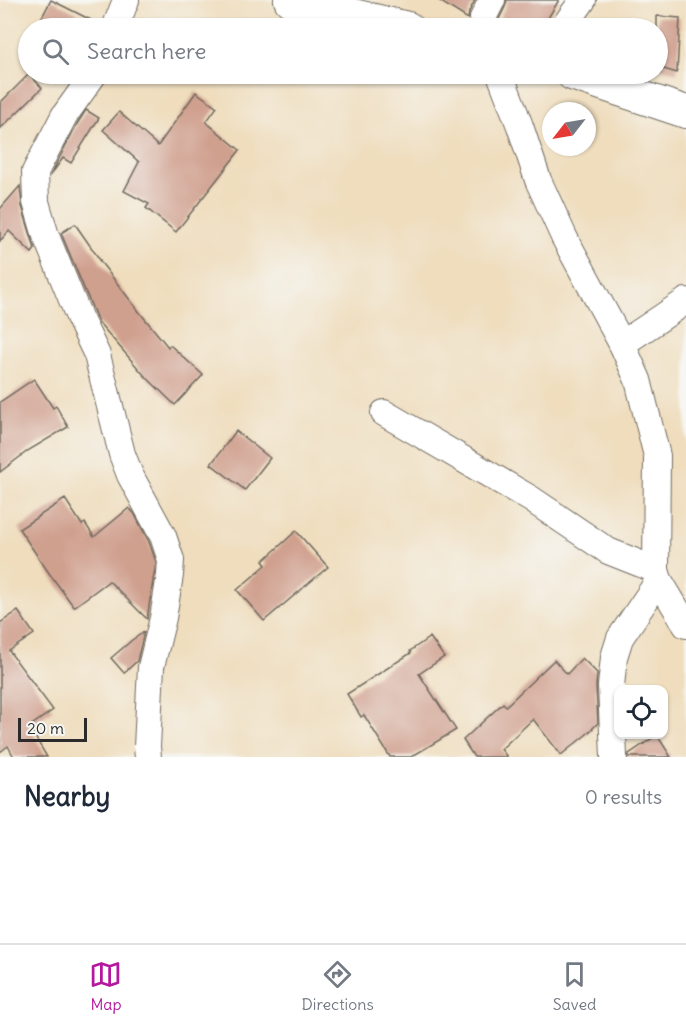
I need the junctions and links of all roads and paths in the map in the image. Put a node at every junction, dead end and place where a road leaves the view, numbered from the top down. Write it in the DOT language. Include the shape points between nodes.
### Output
graph roads {
  1 [pos="126,0"];
  2 [pos="290,0"];
  3 [pos="492,0"];
  4 [pos="583,0"];
  5 [pos="119,18"];
  6 [pos="366,18"];
  7 [pos="483,18"];
  8 [pos="570,18"];
  9 [pos="87,84"];
  10 [pos="504,84"];
  11 [pos="602,84"];
  12 [pos="686,112"];
  13 [pos="686,301"];
  14 [pos="622,344"];
  15 [pos="384,413"];
  16 [pos="658,575"];
  17 [pos="686,626"];
  18 [pos="148,757"];
  19 [pos="614,757"];
  1 -- 5 [label="street"];
  2 -- 6 [label="street"];
  3 -- 7 [label="street"];
  4 -- 8 [label="street"];
  9 -- 18 [label="street" via="64,116 35,172 36,202 46,236 97,355 129,475 163,536 171,560 151,667"];
  10 -- 14 [label="street" via="538,180"];
  11 -- 12 [label="street"];
  13 -- 14 [label="street"];
  14 -- 16 [label="street" via="638,380 657,456"];
  15 -- 16 [label="street" via="531,499 608,551"];
  16 -- 17 [label="street"];
  16 -- 19 [label="street" via="620,638 614,657"];
}
